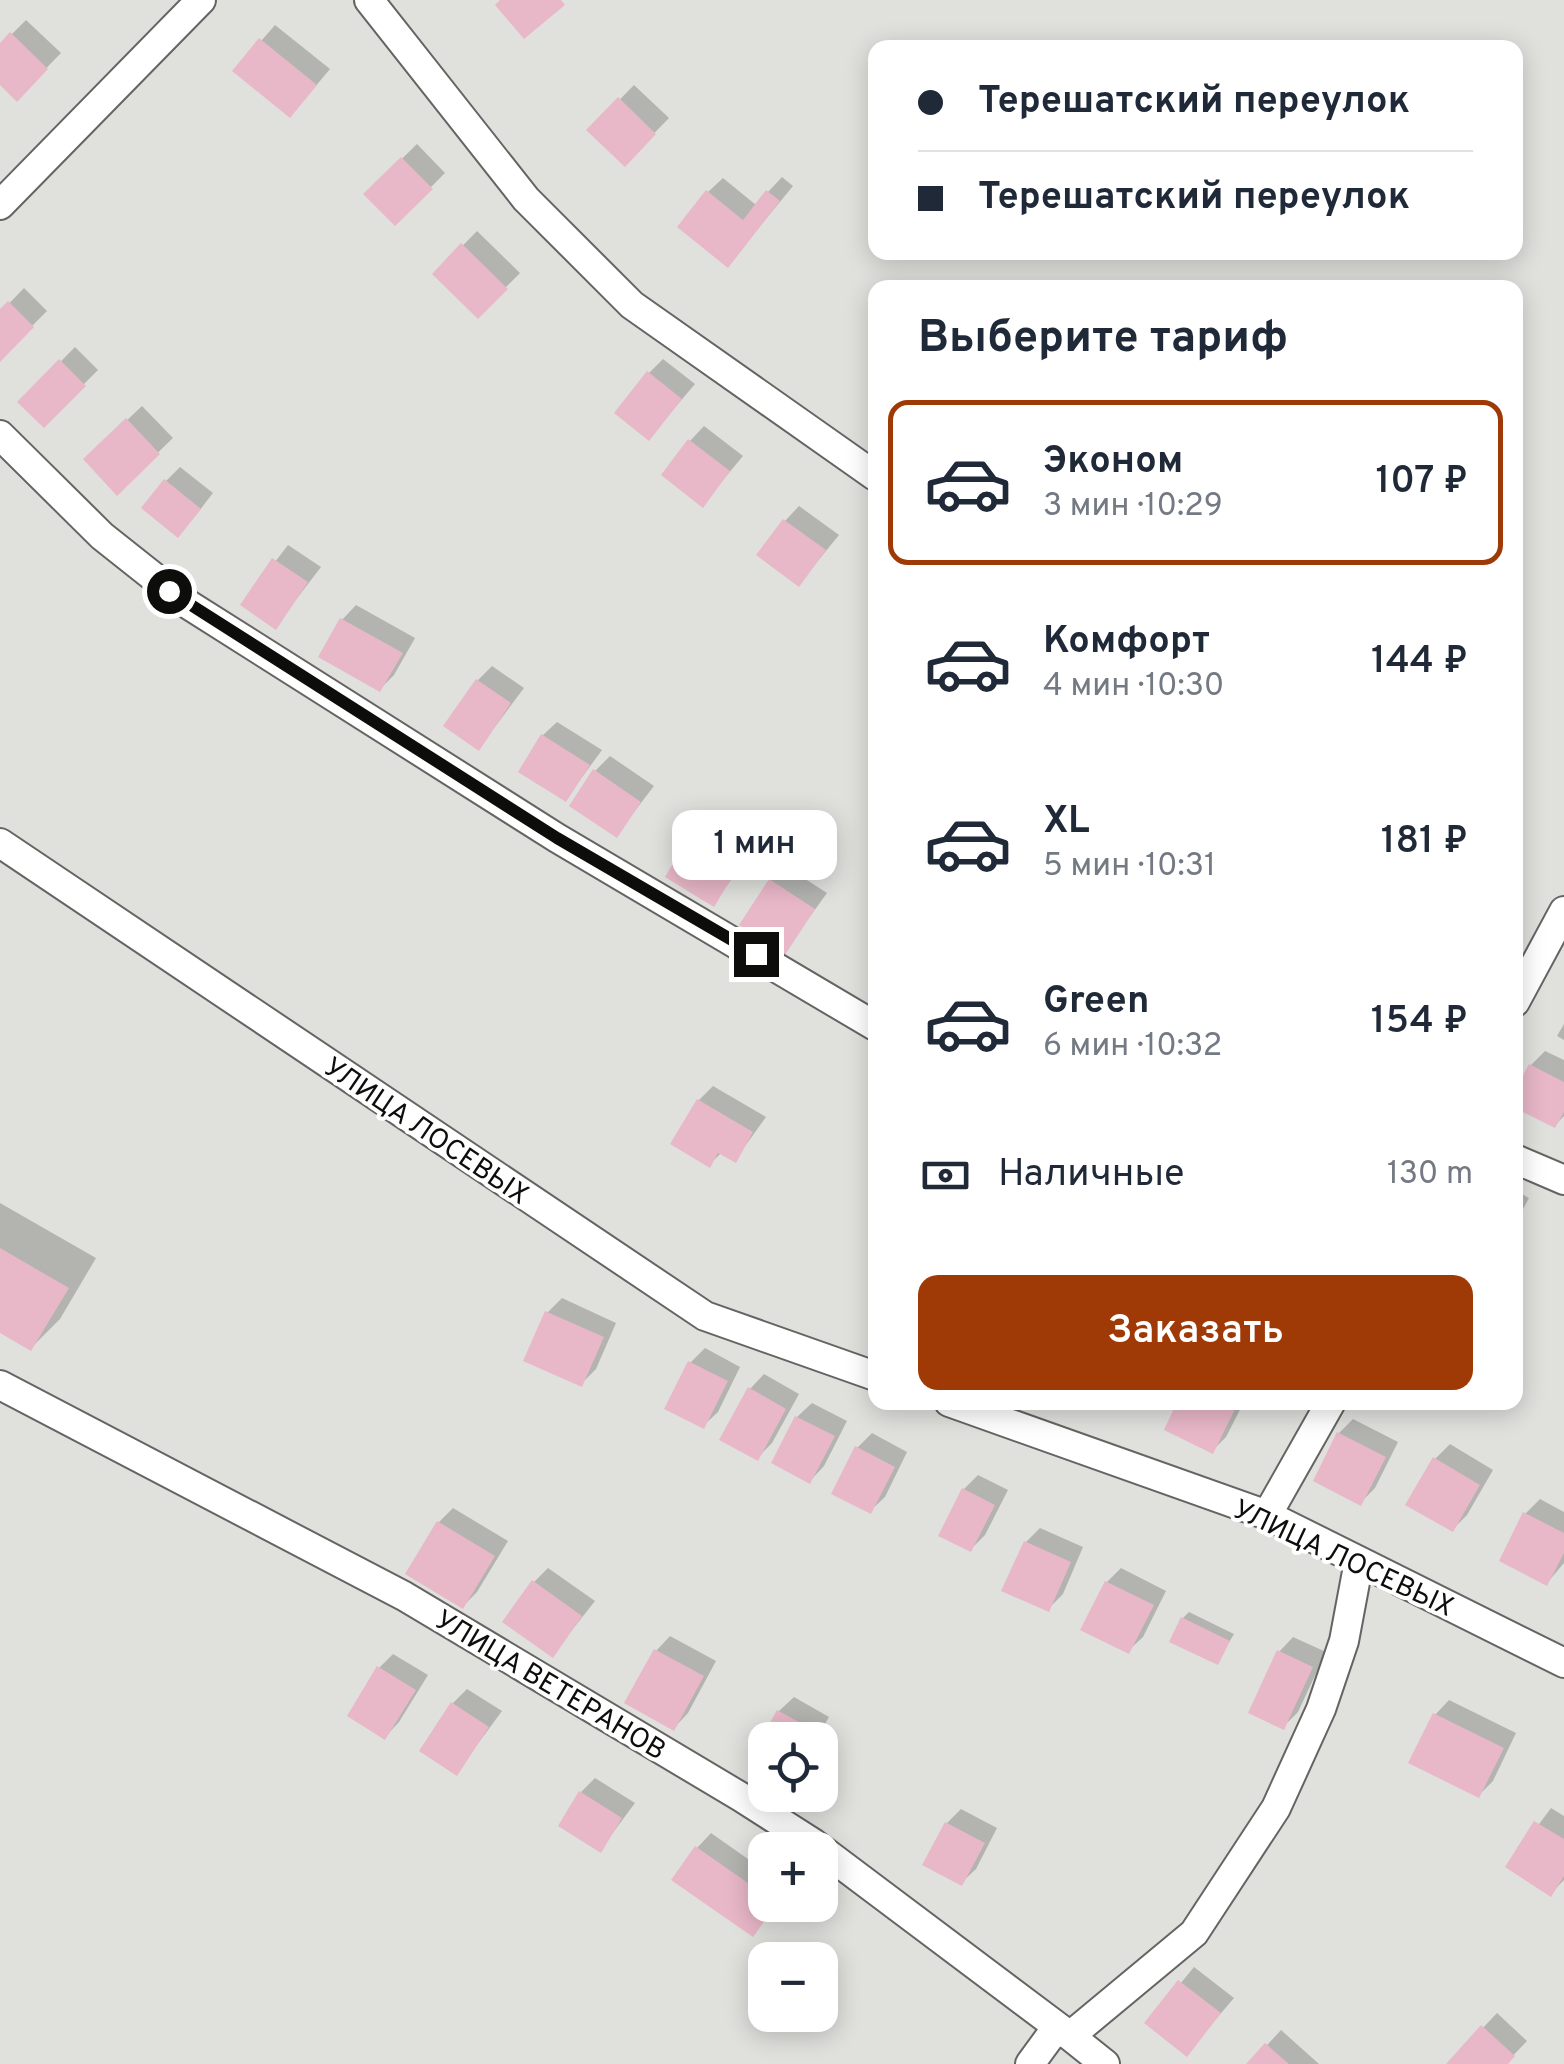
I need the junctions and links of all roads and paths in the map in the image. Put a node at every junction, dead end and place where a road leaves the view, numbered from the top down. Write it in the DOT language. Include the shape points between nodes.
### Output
graph roads {
  1 [pos="202,0"];
  2 [pos="369,0"];
  3 [pos="0,205"];
  4 [pos="0,435"];
  5 [pos="868,471"];
  6 [pos="0,843"];
  7 [pos="1564,910"];
  8 [pos="1523,978"];
  9 [pos="868,1022"];
  10 [pos="1523,1162"];
  11 [pos="1564,1180"];
  12 [pos="868,1374"];
  13 [pos="0,1384"];
  14 [pos="971,1410"];
  15 [pos="1327,1410"];
  16 [pos="1267,1516"];
  17 [pos="1359,1561"];
  18 [pos="1564,1663"];
  19 [pos="1064,2032"];
  20 [pos="1030,2064"];
  21 [pos="1106,2064"];
  1 -- 3 [label="street"];
  2 -- 5 [label="street" via="526,199 632,305"];
  4 -- 9 [label="street" via="102,536 189,606 557,838"];
  6 -- 12 [label="street, УЛИЦА ЛОСЕВЫХ" via="705,1316"];
  7 -- 8 [label="street"];
  10 -- 11 [label="street"];
  13 -- 19 [label="street, УЛИЦА ВЕТЕРАНОВ" via="404,1596 724,1787 813,1842"];
  14 -- 16 [label="street, УЛИЦА ЛОСЕВЫХ"];
  15 -- 16 [label="street"];
  16 -- 17 [label="street, УЛИЦА ЛОСЕВЫХ"];
  17 -- 18 [label="street, УЛИЦА ЛОСЕВЫХ"];
  17 -- 19 [label="street" via="1344,1641 1276,1808 1194,1933"];
  19 -- 20 [label="street"];
  19 -- 21 [label="street, УЛИЦА ВЕТЕРАНОВ"];
}
